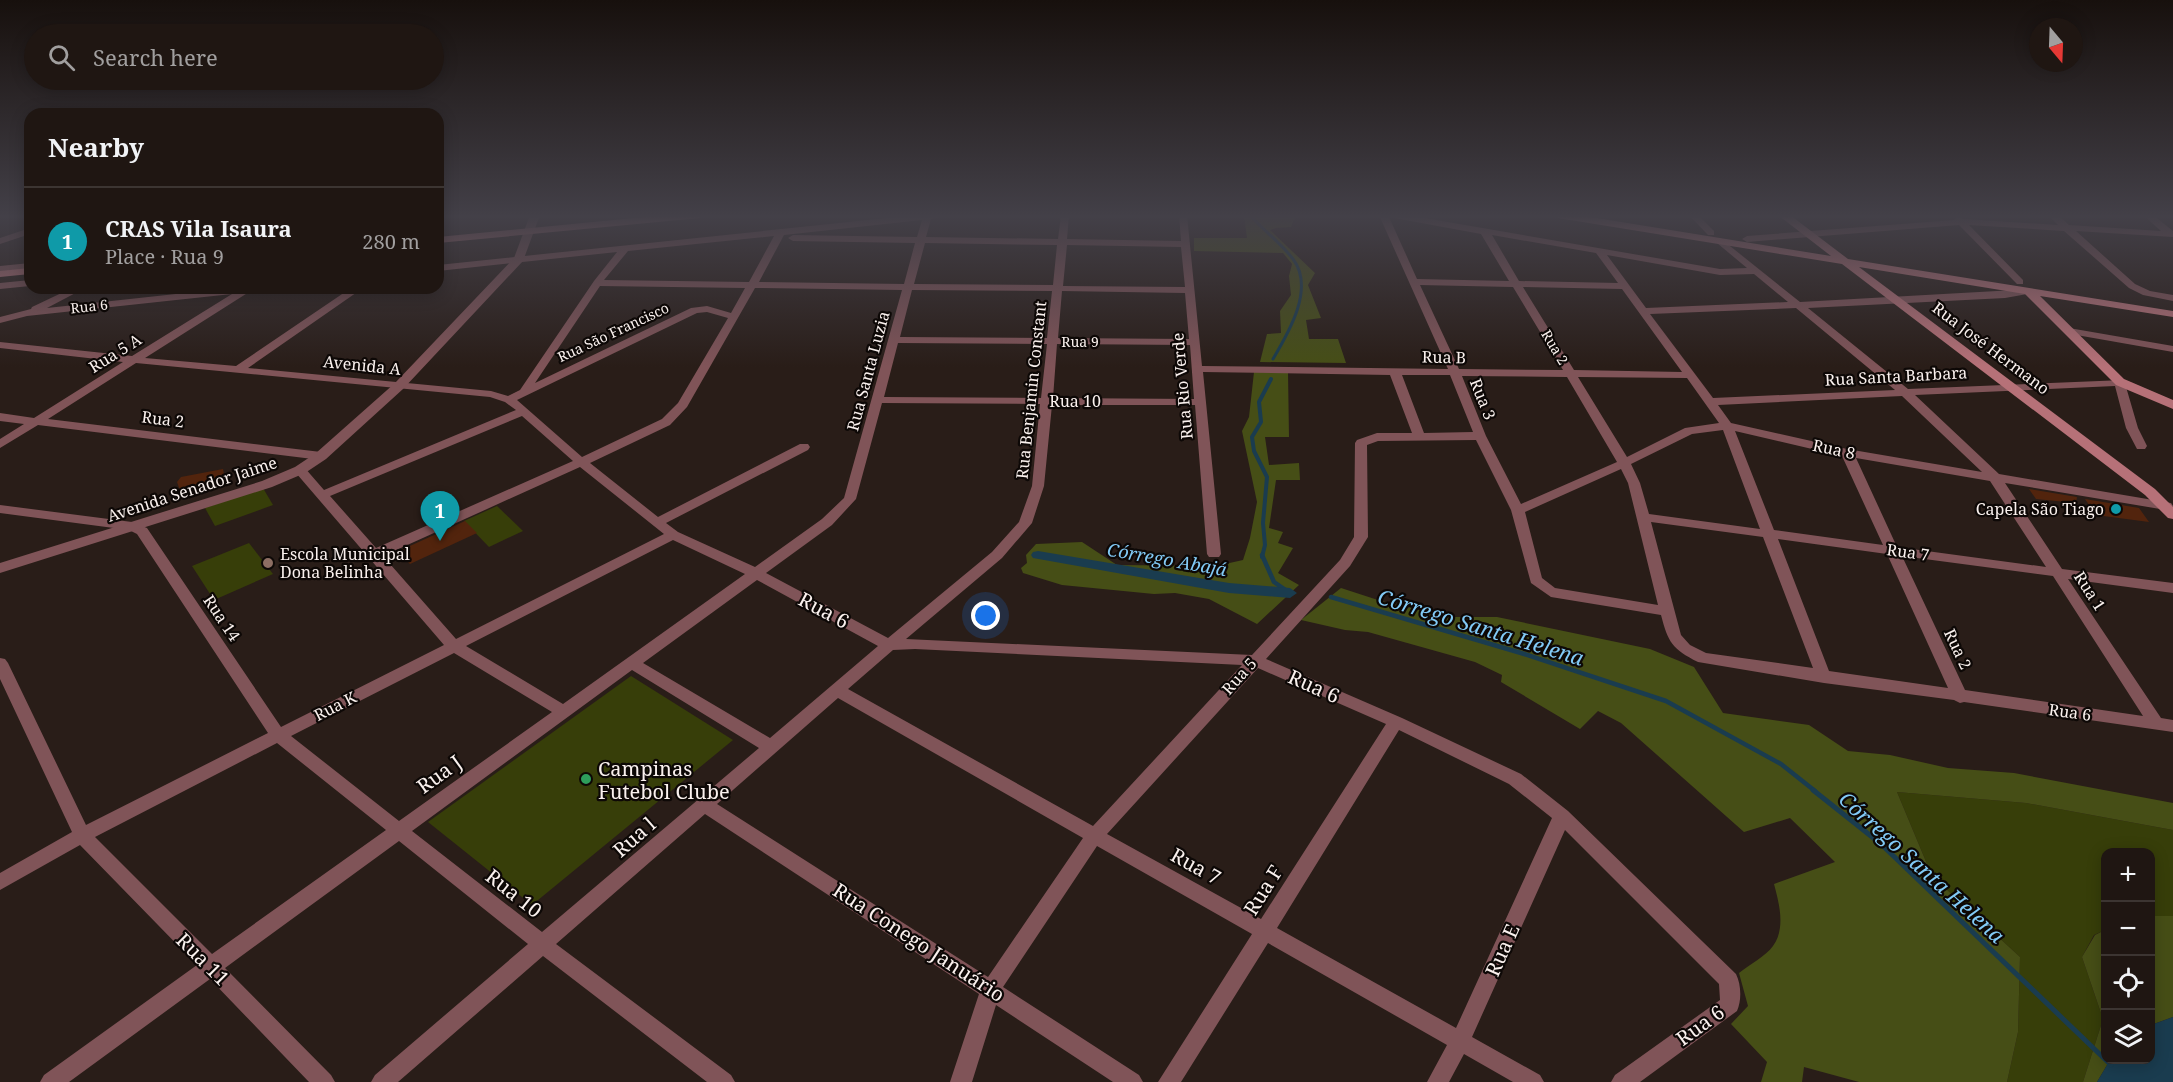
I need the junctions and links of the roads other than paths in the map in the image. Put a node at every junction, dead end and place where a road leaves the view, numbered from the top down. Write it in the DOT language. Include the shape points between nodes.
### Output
graph roads {
  1 [pos="461,265"];
  2 [pos="513,265"];
  3 [pos="611,265"];
  4 [pos="763,265"];
  5 [pos="914,265"];
  6 [pos="1060,265"];
  7 [pos="1187,265"];
  8 [pos="1406,265"];
  9 [pos="1506,265"];
  10 [pos="1610,265"];
  11 [pos="1681,265"];
  12 [pos="1749,265"];
  13 [pos="1851,265"];
  14 [pos="1868,265"];
  15 [pos="1917,265"];
  16 [pos="2003,265"];
  17 [pos="2109,265"];
  18 [pos="24,267"];
  19 [pos="444,267"];
  20 [pos="0,269"];
  21 [pos="1756,271"];
  22 [pos="24,272"];
  23 [pos="0,274"];
  24 [pos="24,279"];
  25 [pos="0,281"];
  26 [pos="1413,282"];
  27 [pos="2019,282"];
  28 [pos="597,283"];
  29 [pos="24,284"];
  30 [pos="1517,284"];
  31 [pos="752,285"];
  32 [pos="0,286"];
  33 [pos="908,286"];
  34 [pos="1626,286"];
  35 [pos="1058,287"];
  36 [pos="1190,290"];
  37 [pos="2029,291"];
  38 [pos="67,294"];
  39 [pos="209,294"];
  40 [pos="241,294"];
  41 [pos="349,294"];
  42 [pos="2173,298"];
  43 [pos="1898,301"];
  44 [pos="1798,305"];
  45 [pos="2173,306"];
  46 [pos="1643,311"];
  47 [pos="27,313"];
  48 [pos="2173,314"];
  49 [pos="734,317"];
  50 [pos="0,320"];
  51 [pos="0,326"];
  52 [pos="2069,331"];
  53 [pos="894,340"];
  54 [pos="1053,341"];
  55 [pos="1194,342"];
  56 [pos="0,345"];
  57 [pos="2173,349"];
  58 [pos="134,360"];
  59 [pos="239,369"];
  60 [pos="1197,369"];
  61 [pos="1395,372"];
  62 [pos="1455,374"];
  63 [pos="1572,374"];
  64 [pos="1690,375"];
  65 [pos="2120,382"];
  66 [pos="399,386"];
  67 [pos="2014,387"];
  68 [pos="1905,392"];
  69 [pos="524,393"];
  70 [pos="509,400"];
  71 [pos="878,400"];
  72 [pos="1047,401"];
  73 [pos="1200,402"];
  74 [pos="1710,402"];
  75 [pos="2173,405"];
  76 [pos="524,411"];
  77 [pos="0,417"];
  78 [pos="37,421"];
  79 [pos="1727,426"];
  80 [pos="1419,436"];
  81 [pos="1480,436"];
  82 [pos="0,444"];
  83 [pos="2141,446"];
  84 [pos="804,447"];
  85 [pos="1847,453"];
  86 [pos="321,456"];
  87 [pos="581,462"];
  88 [pos="1624,463"];
  89 [pos="300,470"];
  90 [pos="1995,478"];
  91 [pos="322,495"];
  92 [pos="850,499"];
  93 [pos="0,509"];
  94 [pos="1518,510"];
  95 [pos="2171,510"];
  96 [pos="1642,517"];
  97 [pos="658,522"];
  98 [pos="132,526"];
  99 [pos="1770,534"];
  100 [pos="674,535"];
  101 [pos="1892,550"];
  102 [pos="375,554"];
  103 [pos="1214,554"];
  104 [pos="997,555"];
  105 [pos="0,568"];
  106 [pos="2057,572"];
  107 [pos="757,574"];
  108 [pos="2173,588"];
  109 [pos="1666,611"];
  110 [pos="889,645"];
  111 [pos="454,646"];
  112 [pos="1685,649"];
  113 [pos="1254,660"];
  114 [pos="0,663"];
  115 [pos="632,663"];
  116 [pos="1824,677"];
  117 [pos="836,690"];
  118 [pos="1960,697"];
  119 [pos="562,711"];
  120 [pos="1396,722"];
  121 [pos="2156,723"];
  122 [pos="2173,726"];
  123 [pos="278,735"];
  124 [pos="771,747"];
  125 [pos="704,804"];
  126 [pos="1562,816"];
  127 [pos="398,831"];
  128 [pos="1095,835"];
  129 [pos="82,836"];
  130 [pos="0,882"];
  131 [pos="1264,930"];
  132 [pos="542,944"];
  133 [pos="210,967"];
  134 [pos="991,989"];
  135 [pos="1460,1041"];
  136 [pos="51,1082"];
  137 [pos="324,1082"];
  138 [pos="382,1082"];
  139 [pos="724,1082"];
  140 [pos="961,1082"];
  141 [pos="1132,1082"];
  142 [pos="1169,1082"];
  143 [pos="1438,1082"];
  144 [pos="1533,1082"];
  145 [pos="1622,1082"];
  1 -- 19 [label="street"];
  2 -- 66 [label="street, Avenida Senador Jaime"];
  3 -- 28 [label="street"];
  4 -- 31 [label="street"];
  5 -- 33 [label="street, Rua Santa Luzia"];
  6 -- 35 [label="street, Rua Benjamin Constant"];
  7 -- 36 [label="street, Rua Rio Verde"];
  8 -- 26 [label="street, Rua 3"];
  9 -- 30 [label="street, Rua 2"];
  10 -- 34 [label="street"];
  11 -- 21 [label="street" via="1720,272"];
  12 -- 21 [label="street, Rua 1"];
  13 -- 43 [label="main road, Rua José Hermano"];
  14 -- 37 [label="main road"];
  15 -- 27 [label="main road"];
  16 -- 27 [label="street"];
  17 -- 42 [label="street" via="2132,286"];
  18 -- 20 [label="street"];
  21 -- 44 [label="street, Rua 1"];
  22 -- 23 [label="main road"];
  24 -- 25 [label="main road"];
  26 -- 30 [label="street"];
  26 -- 62 [label="street, Rua 3"];
  27 -- 37 [label="main road"];
  27 -- 45 [label="main road"];
  28 -- 31 [label="street"];
  28 -- 69 [label="street"];
  29 -- 32 [label="street"];
  30 -- 34 [label="street"];
  30 -- 63 [label="street, Rua 2"];
  31 -- 33 [label="street"];
  31 -- 49 [label="street"];
  33 -- 35 [label="street"];
  33 -- 53 [label="street, Rua Santa Luzia"];
  34 -- 46 [label="street"];
  35 -- 36 [label="street"];
  35 -- 54 [label="street, Rua Benjamin Constant"];
  36 -- 55 [label="street, Rua Rio Verde"];
  37 -- 43 [label="street"];
  37 -- 48 [label="main road"];
  37 -- 52 [label="main road"];
  38 -- 47 [label="street"];
  39 -- 47 [label="street, Rua 6"];
  40 -- 58 [label="street, Rua 5 A"];
  41 -- 59 [label="street"];
  43 -- 44 [label="street"];
  43 -- 67 [label="main road, Rua José Hermano"];
  44 -- 46 [label="street"];
  44 -- 68 [label="street, Rua 1"];
  46 -- 64 [label="street"];
  47 -- 50 [label="street"];
  47 -- 51 [label="street"];
  49 -- 69 [label="street, Rua São Francisco" via="707,309 695,310"];
  49 -- 87 [label="street" via="683,405 666,422"];
  52 -- 57 [label="street"];
  52 -- 65 [label="main road"];
  53 -- 54 [label="street, Rua 9"];
  53 -- 71 [label="street, Rua Santa Luzia"];
  54 -- 55 [label="street, Rua 9"];
  54 -- 72 [label="street, Rua Benjamin Constant"];
  55 -- 60 [label="street, Rua Rio Verde"];
  56 -- 58 [label="street, Avenida A"];
  58 -- 59 [label="street, Avenida A"];
  58 -- 78 [label="street, Rua 5 A"];
  59 -- 66 [label="street, Avenida A"];
  60 -- 61 [label="street, Rua B"];
  60 -- 73 [label="street, Rua Rio Verde"];
  61 -- 62 [label="street, Rua B"];
  61 -- 80 [label="street"];
  62 -- 63 [label="street, Rua B"];
  62 -- 81 [label="street, Rua 3"];
  63 -- 64 [label="street, Rua B"];
  63 -- 88 [label="street, Rua 2"];
  64 -- 74 [label="street"];
  65 -- 67 [label="street, Rua Santa Barbara"];
  65 -- 75 [label="main road"];
  65 -- 83 [label="street"];
  66 -- 70 [label="street, Avenida A" via="491,394"];
  66 -- 86 [label="street, Avenida Senador Jaime"];
  67 -- 68 [label="street, Rua Santa Barbara"];
  67 -- 95 [label="main road, Rua José Hermano"];
  68 -- 74 [label="street, Rua Santa Barbara"];
  68 -- 90 [label="street, Rua 1"];
  69 -- 70 [label="street, Rua São Francisco"];
  70 -- 76 [label="street, Avenida A"];
  71 -- 72 [label="street, Rua 10"];
  71 -- 92 [label="street, Rua Santa Luzia"];
  72 -- 73 [label="street, Rua 10"];
  72 -- 104 [label="street, Rua Benjamin Constant" via="1038,486 1025,523"];
  73 -- 103 [label="street, Rua Rio Verde"];
  74 -- 79 [label="street"];
  76 -- 87 [label="street, Avenida A"];
  76 -- 91 [label="street"];
  77 -- 78 [label="street, Rua 2"];
  78 -- 82 [label="street, Rua 5 A"];
  78 -- 86 [label="street, Rua 2"];
  79 -- 85 [label="street, Rua 8"];
  79 -- 88 [label="street, Rua 8" via="1689,431"];
  79 -- 99 [label="street"];
  80 -- 81 [label="street, Rua 5"];
  80 -- 113 [label="street, Rua 5" via="1377,437 1361,443 1361,537 1346,563"];
  81 -- 94 [label="street, Rua 3"];
  84 -- 97 [label="street"];
  85 -- 90 [label="street, Rua 8"];
  85 -- 101 [label="street, Rua 2"];
  86 -- 89 [label="street, Avenida Senador Jaime"];
  87 -- 97 [label="street, Avenida A"];
  87 -- 102 [label="street"];
  88 -- 94 [label="street, Rua 8"];
  88 -- 96 [label="street, Rua 2" via="1634,483"];
  89 -- 91 [label="street"];
  89 -- 98 [label="street, Avenida Senador Jaime"];
  90 -- 95 [label="street, Rua 8"];
  90 -- 106 [label="street, Rua 1"];
  91 -- 102 [label="street"];
  92 -- 107 [label="street, Rua J" via="827,522"];
  93 -- 98 [label="street"];
  94 -- 109 [label="street, Rua 3" via="1536,580 1551,592"];
  96 -- 99 [label="street, Rua 7"];
  96 -- 109 [label="street, Rua 2"];
  97 -- 100 [label="street, Avenida A"];
  98 -- 105 [label="street, Avenida Senador Jaime"];
  98 -- 123 [label="street, Rua 14" via="142,531"];
  99 -- 101 [label="street, Rua 7"];
  99 -- 116 [label="street"];
  100 -- 107 [label="street, Rua 6"];
  100 -- 111 [label="street, Rua K"];
  101 -- 106 [label="street, Rua 7"];
  101 -- 118 [label="street, Rua 2"];
  102 -- 111 [label="street"];
  104 -- 110 [label="street, Rua l"];
  106 -- 108 [label="street, Rua 7"];
  106 -- 121 [label="street, Rua 1"];
  107 -- 110 [label="street, Rua 6"];
  107 -- 115 [label="street, Rua J"];
  109 -- 112 [label="street, Rua 2" via="1674,638"];
  110 -- 113 [label="street, Rua 6"];
  110 -- 117 [label="street, Rua l"];
  111 -- 119 [label="street"];
  111 -- 123 [label="street, Rua K"];
  112 -- 116 [label="street, Rua 6" via="1703,658"];
  113 -- 120 [label="street, Rua 6"];
  113 -- 128 [label="street, Rua 5"];
  114 -- 129 [label="street, Rua 11"];
  115 -- 119 [label="street, Rua J"];
  115 -- 124 [label="street"];
  116 -- 118 [label="street, Rua 6"];
  117 -- 124 [label="street, Rua l"];
  117 -- 128 [label="street, Rua 7"];
  118 -- 121 [label="street, Rua 6"];
  119 -- 127 [label="street, Rua J"];
  120 -- 126 [label="street, Rua 6" via="1515,779"];
  120 -- 131 [label="street, Rua F"];
  121 -- 122 [label="street, Rua 6"];
  123 -- 127 [label="street, Rua 10"];
  123 -- 129 [label="street, Rua K"];
  124 -- 125 [label="street, Rua l"];
  125 -- 132 [label="street, Rua l"];
  125 -- 134 [label="street, Rua Conego Januário"];
  126 -- 135 [label="street, Rua E"];
  126 -- 145 [label="street, Rua 6" via="1729,980 1730,1004"];
  127 -- 132 [label="street, Rua 10"];
  127 -- 133 [label="street, Rua J"];
  128 -- 131 [label="street, Rua 7"];
  128 -- 134 [label="street, Rua 5"];
  129 -- 130 [label="street, Rua K"];
  129 -- 133 [label="street, Rua 11"];
  131 -- 135 [label="street, Rua 7"];
  131 -- 142 [label="street, Rua F"];
  132 -- 138 [label="street, Rua l"];
  132 -- 139 [label="street, Rua 10"];
  133 -- 136 [label="street, Rua J"];
  133 -- 137 [label="street, Rua 11"];
  134 -- 140 [label="street, Rua 5"];
  134 -- 141 [label="street, Rua Conego Januário"];
  135 -- 143 [label="street, Rua E"];
  135 -- 144 [label="street, Rua 7"];
}
